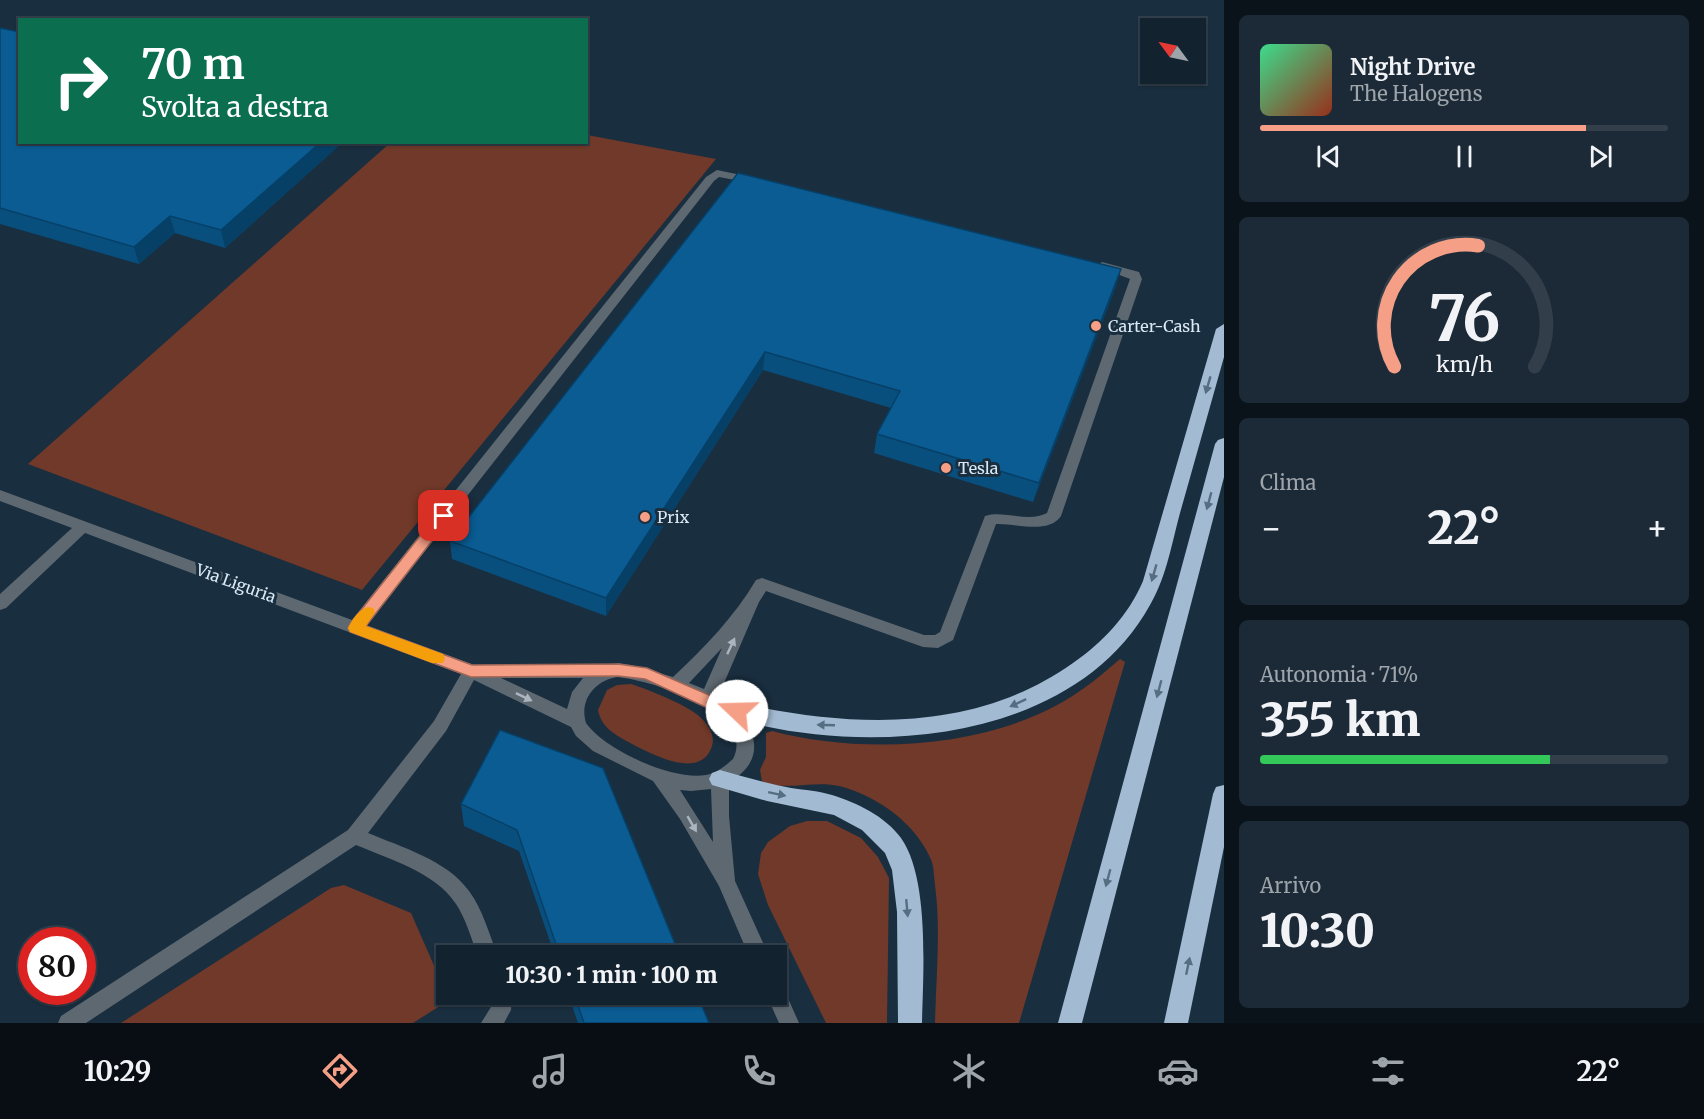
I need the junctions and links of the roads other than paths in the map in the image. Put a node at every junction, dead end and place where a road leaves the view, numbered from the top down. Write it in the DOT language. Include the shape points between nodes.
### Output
graph roads {
  1 [pos="765,183"];
  2 [pos="1084,262"];
  3 [pos="1224,329"];
  4 [pos="1224,444"];
  5 [pos="0,495"];
  6 [pos="83,526"];
  7 [pos="752,601"];
  8 [pos="0,604"];
  9 [pos="356,628"];
  10 [pos="471,671"];
  11 [pos="606,672"];
  12 [pos="676,685"];
  13 [pos="715,704"];
  14 [pos="577,722"];
  15 [pos="659,776"];
  16 [pos="720,779"];
  17 [pos="1224,795"];
  18 [pos="355,836"];
  19 [pos="726,881"];
  20 [pos="483,945"];
  21 [pos="754,945"];
  22 [pos="501,1005"];
  23 [pos="781,1005"];
  24 [pos="68,1023"];
  25 [pos="491,1023"];
  26 [pos="789,1023"];
  27 [pos="910,1023"];
  28 [pos="1070,1023"];
  29 [pos="1176,1023"];
  1 -- 9 [label="street" via="717,173 710,179"];
  2 -- 7 [label="street" via="1130,273 1136,279 1053,516 1040,521 1008,517 990,520 947,636 938,642 923,641 762,584"];
  3 -- 13 [label="highway, one-way" via="1149,591 1120,634 1096,657 1070,676 1008,708 940,724 809,724 774,720"];
  4 -- 28 [label="highway, one-way"];
  5 -- 6 [label="street, Via Liguria"];
  6 -- 8 [label="street"];
  6 -- 9 [label="street, Via Liguria"];
  7 -- 12 [label="street"];
  13 -- 7 [label="street, one-way" via="720,669"];
  9 -- 10 [label="street, Via Liguria"];
  10 -- 11 [label="street, Via Liguria"];
  10 -- 14 [label="street, Via Liguria, one-way"];
  10 -- 18 [label="street" via="440,726"];
  11 -- 12 [label="street, Via Liguria" via="634,671"];
  11 -- 14 [label="street" via="593,679 579,695"];
  12 -- 13 [label="street, Via Liguria"];
  13 -- 16 [label="street, Via Liguria" via="740,724 745,738 738,765"];
  14 -- 15 [label="street, Via Liguria" via="590,738 609,751"];
  15 -- 16 [label="street, Via Liguria" via="693,785"];
  15 -- 19 [label="street, one-way"];
  16 -- 19 [label="street"];
  16 -- 27 [label="highway, one-way" via="838,807 860,818 890,842 898,853 908,912"];
  29 -- 17 [label="highway, one-way"];
  18 -- 20 [label="street" via="453,885 463,897"];
  18 -- 24 [label="street"];
  19 -- 21 [label="street"];
  22 -- 25 [label="street"];
  23 -- 26 [label="street"];
}
